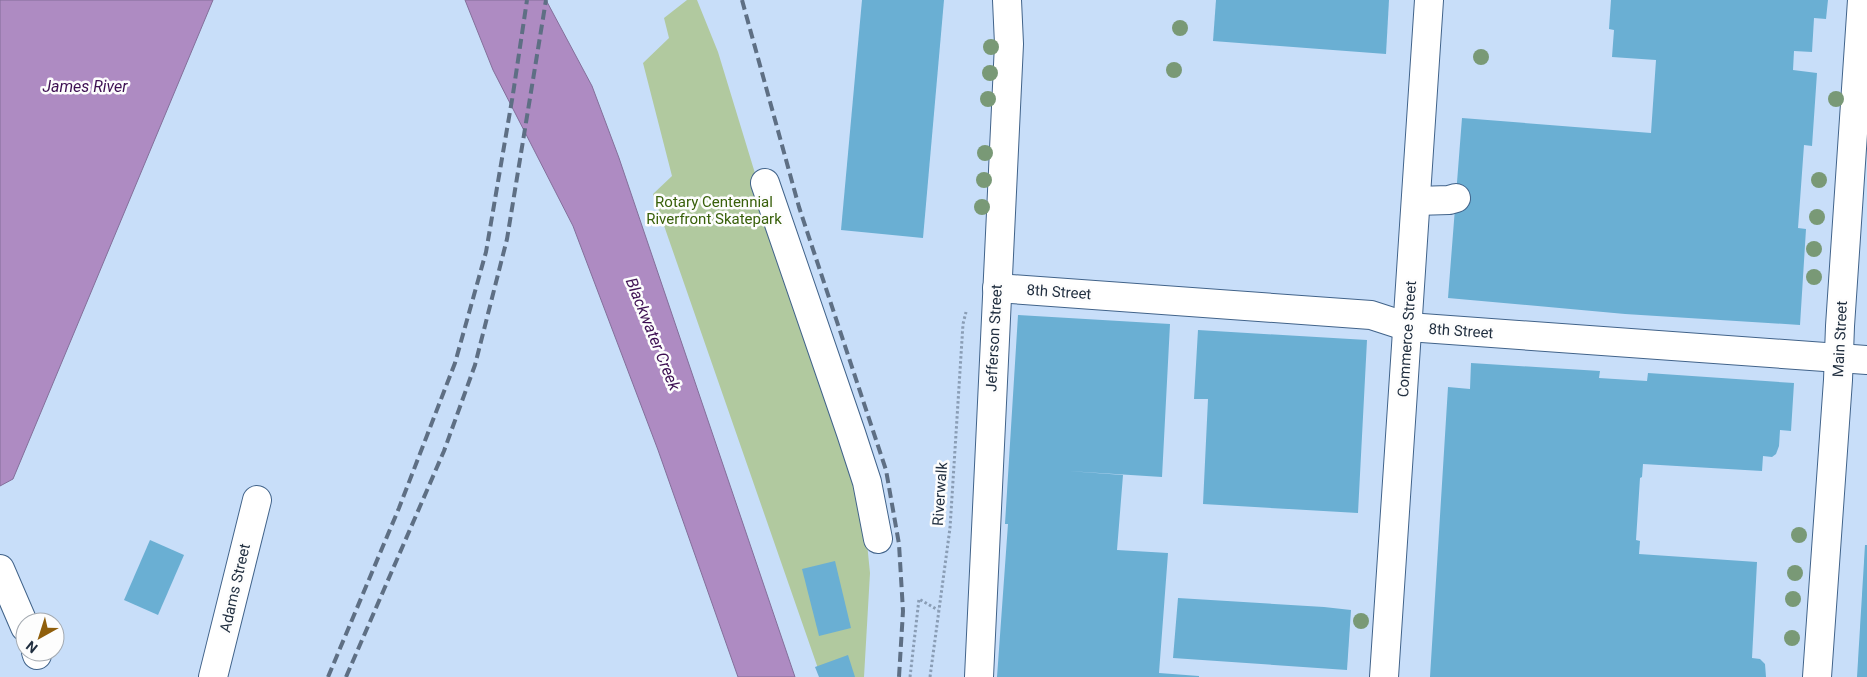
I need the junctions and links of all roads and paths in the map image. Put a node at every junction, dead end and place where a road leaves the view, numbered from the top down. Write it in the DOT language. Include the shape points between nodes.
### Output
graph roads {
  1 [pos="1007,0"];
  2 [pos="1429,0"];
  3 [pos="1862,0"];
  4 [pos="765,183"];
  5 [pos="1456,198"];
  6 [pos="1416,201"];
  7 [pos="997,288"];
  8 [pos="963,324"];
  9 [pos="1408,327"];
  10 [pos="1839,358"];
  11 [pos="1867,360"];
  12 [pos="257,500"];
  13 [pos="878,539"];
  14 [pos="0,569"];
  15 [pos="938,610"];
  16 [pos="19,612"];
  17 [pos="213,677"];
  18 [pos="910,677"];
  19 [pos="930,677"];
  20 [pos="979,677"];
  21 [pos="1384,677"];
  22 [pos="1816,677"];
  1 -- 7 [label="street, Jefferson Street" via="1009,44"];
  2 -- 6 [label="street, Commerce Street"];
  3 -- 10 [label="street, Main Street"];
  4 -- 13 [label="street" via="854,441 867,482"];
  5 -- 6 [label="street"];
  6 -- 9 [label="street, Commerce Street"];
  7 -- 9 [label="street, 8th Street" via="1371,315"];
  7 -- 20 [label="street, Jefferson Street"];
  8 -- 15 [label="path, Riverwalk" via="950,528"];
  9 -- 10 [label="street, 8th Street"];
  9 -- 21 [label="street, Commerce Street"];
  10 -- 11 [label="street, 8th Street"];
  10 -- 22 [label="street, Main Street"];
  12 -- 17 [label="street, Adams Street"];
  14 -- 16 [label="street"];
  15 -- 18 [label="path" via="919,599"];
  15 -- 19 [label="path, Riverwalk"];
}
